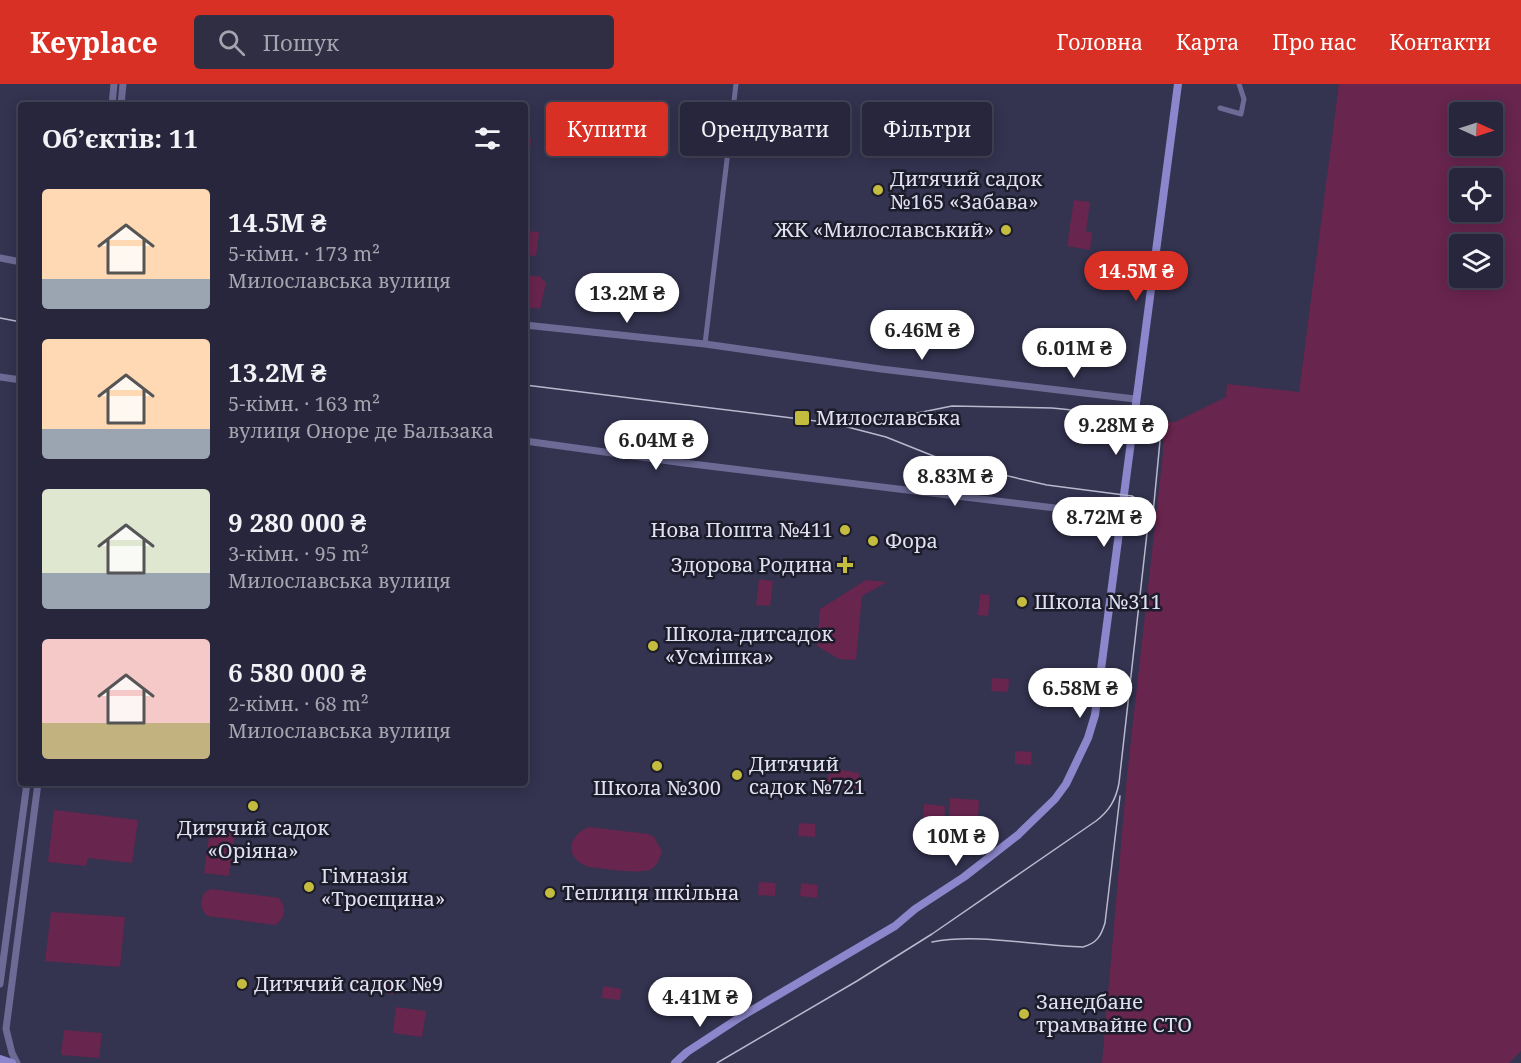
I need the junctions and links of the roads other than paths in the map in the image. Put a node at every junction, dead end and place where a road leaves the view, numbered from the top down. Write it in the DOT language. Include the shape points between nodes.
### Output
graph roads {
  1 [pos="114,84"];
  2 [pos="123,84"];
  3 [pos="736,84"];
  4 [pos="1178,84"];
  5 [pos="1239,84"];
  6 [pos="112,102"];
  7 [pos="121,102"];
  8 [pos="1220,108"];
  9 [pos="0,258"];
  10 [pos="0,262"];
  11 [pos="18,262"];
  12 [pos="18,263"];
  13 [pos="528,325"];
  14 [pos="705,344"];
  15 [pos="0,377"];
  16 [pos="18,380"];
  17 [pos="1136,399"];
  18 [pos="528,441"];
  19 [pos="1121,516"];
  20 [pos="27,786"];
  21 [pos="38,786"];
  22 [pos="0,984"];
  23 [pos="0,1059"];
  24 [pos="12,1063"];
  25 [pos="17,1063"];
  26 [pos="675,1063"];
  1 -- 6 [label="street"];
  2 -- 7 [label="street"];
  3 -- 14 [label="street"];
  4 -- 17 [label="main road"];
  5 -- 8 [label="street" via="1244,99 1241,114"];
  9 -- 11 [label="street"];
  10 -- 12 [label="street"];
  13 -- 14 [label="street"];
  14 -- 17 [label="street"];
  15 -- 16 [label="street"];
  17 -- 19 [label="main road"];
  18 -- 19 [label="street"];
  19 -- 26 [label="main road" via="1095,715 1077,764 1055,799 1018,835 964,877 886,931 742,1016"];
  20 -- 22 [label="street"];
  21 -- 25 [label="street" via="6,1029"];
  23 -- 24 [label="main road"];
}
